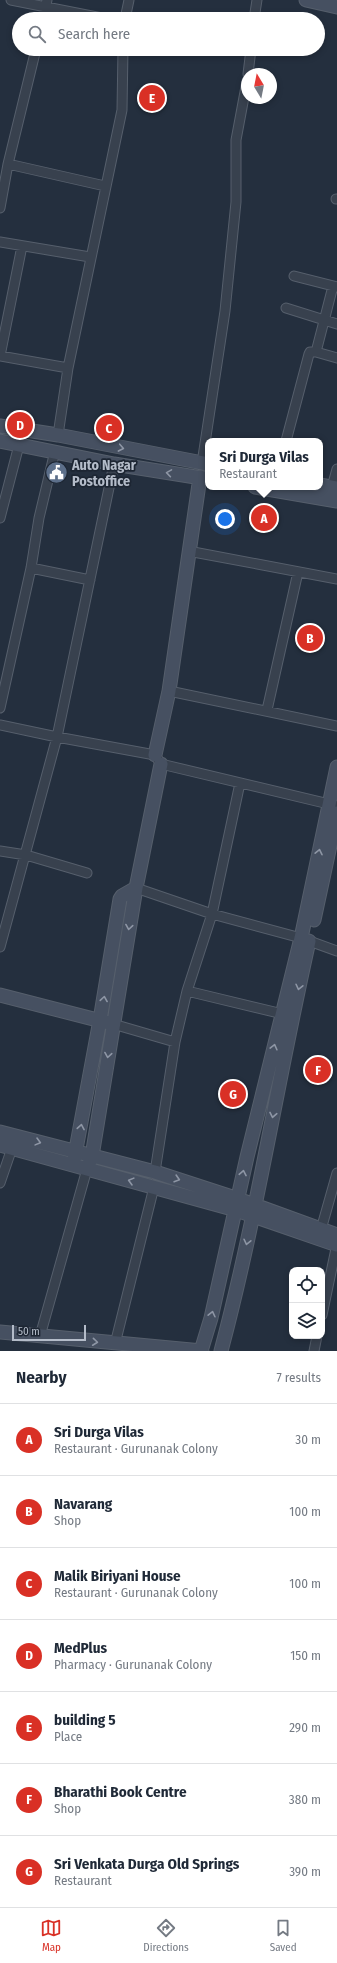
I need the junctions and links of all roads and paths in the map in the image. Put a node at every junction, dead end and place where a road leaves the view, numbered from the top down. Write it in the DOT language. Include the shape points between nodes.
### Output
graph roads {
  1 [pos="11,0"];
  2 [pos="128,0"];
  3 [pos="257,0"];
  4 [pos="306,0"];
  5 [pos="47,4"];
  6 [pos="337,7"];
  7 [pos="79,12"];
  8 [pos="125,12"];
  9 [pos="255,12"];
  10 [pos="34,56"];
  11 [pos="123,56"];
  12 [pos="250,56"];
  13 [pos="249,68"];
  14 [pos="243,104"];
  15 [pos="8,164"];
  16 [pos="105,186"];
  17 [pos="0,208"];
  18 [pos="0,242"];
  19 [pos="22,246"];
  20 [pos="90,257"];
  21 [pos="294,276"];
  22 [pos="335,287"];
  23 [pos="286,308"];
  24 [pos="325,320"];
  25 [pos="337,324"];
  26 [pos="316,352"];
  27 [pos="0,356"];
  28 [pos="337,358"];
  29 [pos="68,368"];
  30 [pos="0,426"];
  31 [pos="63,436"];
  32 [pos="208,438"];
  33 [pos="287,438"];
  34 [pos="0,441"];
  35 [pos="19,445"];
  36 [pos="60,452"];
  37 [pos="205,463"];
  38 [pos="114,464"];
  39 [pos="337,469"];
  40 [pos="204,478"];
  41 [pos="330,486"];
  42 [pos="273,490"];
  43 [pos="337,501"];
  44 [pos="0,518"];
  45 [pos="188,551"];
  46 [pos="31,568"];
  47 [pos="298,572"];
  48 [pos="337,579"];
  49 [pos="90,580"];
  50 [pos="169,691"];
  51 [pos="0,708"];
  52 [pos="267,710"];
  53 [pos="0,725"];
  54 [pos="337,726"];
  55 [pos="57,737"];
  56 [pos="158,759"];
  57 [pos="337,767"];
  58 [pos="240,783"];
  59 [pos="334,807"];
  60 [pos="0,851"];
  61 [pos="26,856"];
  62 [pos="87,873"];
  63 [pos="136,888"];
  64 [pos="212,914"];
  65 [pos="305,940"];
  66 [pos="0,947"];
  67 [pos="337,951"];
  68 [pos="187,991"];
  69 [pos="0,995"];
  70 [pos="287,1015"];
  71 [pos="100,1020"];
  72 [pos="114,1024"];
  73 [pos="175,1042"];
  74 [pos="0,1132"];
  75 [pos="6,1146"];
  76 [pos="76,1152"];
  77 [pos="92,1156"];
  78 [pos="73,1165"];
  79 [pos="87,1170"];
  80 [pos="155,1172"];
  81 [pos="337,1173"];
  82 [pos="0,1184"];
  83 [pos="154,1187"];
  84 [pos="237,1204"];
  85 [pos="255,1211"];
  86 [pos="320,1234"];
  87 [pos="337,1235"];
  88 [pos="337,1245"];
  89 [pos="325,1303"];
  90 [pos="0,1332"];
  91 [pos="40,1336"];
  92 [pos="317,1339"];
  93 [pos="115,1344"];
  94 [pos="202,1351"];
  95 [pos="221,1351"];
  96 [pos="314,1351"];
  1 -- 5 [label="street"];
  2 -- 8 [label="street"];
  3 -- 9 [label="street"];
  4 -- 6 [label="street"];
  5 -- 7 [label="street"];
  10 -- 15 [label="street"];
  11 -- 16 [label="street" via="122,110"];
  12 -- 13 [label="street"];
  14 -- 32 [label="street" via="236,140 236,202 225,311"];
  15 -- 16 [label="street"];
  15 -- 17 [label="street"];
  16 -- 20 [label="street"];
  18 -- 19 [label="street"];
  19 -- 20 [label="street"];
  19 -- 27 [label="street"];
  20 -- 29 [label="street"];
  21 -- 22 [label="street"];
  22 -- 24 [label="street"];
  23 -- 24 [label="street"];
  24 -- 25 [label="street"];
  24 -- 26 [label="street"];
  26 -- 28 [label="street"];
  26 -- 33 [label="street" via="309,354"];
  27 -- 29 [label="street"];
  29 -- 31 [label="street"];
  30 -- 31 [label="street"];
  31 -- 36 [label="street"];
  31 -- 37 [label="street, one-way"];
  34 -- 35 [label="street"];
  35 -- 36 [label="street"];
  35 -- 44 [label="street"];
  36 -- 38 [label="street"];
  36 -- 46 [label="street" via="39,518"];
  40 -- 38 [label="street, one-way"];
  38 -- 49 [label="street"];
  39 -- 41 [label="street"];
  40 -- 45 [label="street"];
  42 -- 43 [label="street"];
  45 -- 47 [label="street"];
  45 -- 50 [label="street"];
  46 -- 49 [label="street"];
  46 -- 51 [label="street"];
  47 -- 48 [label="street"];
  47 -- 52 [label="street"];
  49 -- 55 [label="street"];
  50 -- 52 [label="street"];
  50 -- 56 [label="street"];
  52 -- 54 [label="street"];
  53 -- 55 [label="street"];
  55 -- 56 [label="street"];
  55 -- 61 [label="street"];
  56 -- 58 [label="street"];
  56 -- 63 [label="street"];
  57 -- 59 [label="street"];
  58 -- 59 [label="street"];
  58 -- 64 [label="street"];
  59 -- 65 [label="street"];
  60 -- 61 [label="street"];
  61 -- 62 [label="street"];
  61 -- 66 [label="street"];
  63 -- 64 [label="street"];
  71 -- 63 [label="street, one-way" via="120,899"];
  63 -- 72 [label="street, one-way"];
  64 -- 65 [label="street"];
  64 -- 68 [label="street"];
  65 -- 67 [label="street"];
  65 -- 70 [label="street"];
  68 -- 70 [label="street"];
  68 -- 73 [label="street"];
  69 -- 71 [label="street"];
  84 -- 70 [label="street, one-way" via="247,1157"];
  70 -- 85 [label="street, one-way"];
  71 -- 72 [label="street"];
  76 -- 71 [label="street, one-way"];
  72 -- 73 [label="street"];
  72 -- 77 [label="street, one-way"];
  73 -- 80 [label="street"];
  74 -- 76 [label="street, one-way"];
  75 -- 78 [label="street"];
  75 -- 82 [label="street"];
  76 -- 77 [label="street"];
  76 -- 78 [label="street"];
  77 -- 79 [label="street"];
  77 -- 80 [label="street"];
  78 -- 79 [label="street"];
  83 -- 79 [label="street, one-way"];
  79 -- 91 [label="street"];
  80 -- 84 [label="street, one-way"];
  81 -- 86 [label="street"];
  83 -- 84 [label="street"];
  83 -- 93 [label="street"];
  84 -- 85 [label="street"];
  94 -- 84 [label="street, one-way"];
  85 -- 86 [label="street"];
  85 -- 95 [label="street, one-way"];
  86 -- 87 [label="street"];
  86 -- 88 [label="street"];
  88 -- 89 [label="street"];
  90 -- 91 [label="street"];
  91 -- 93 [label="street, one-way"];
  92 -- 96 [label="street"];
  93 -- 94 [label="street"];
}
